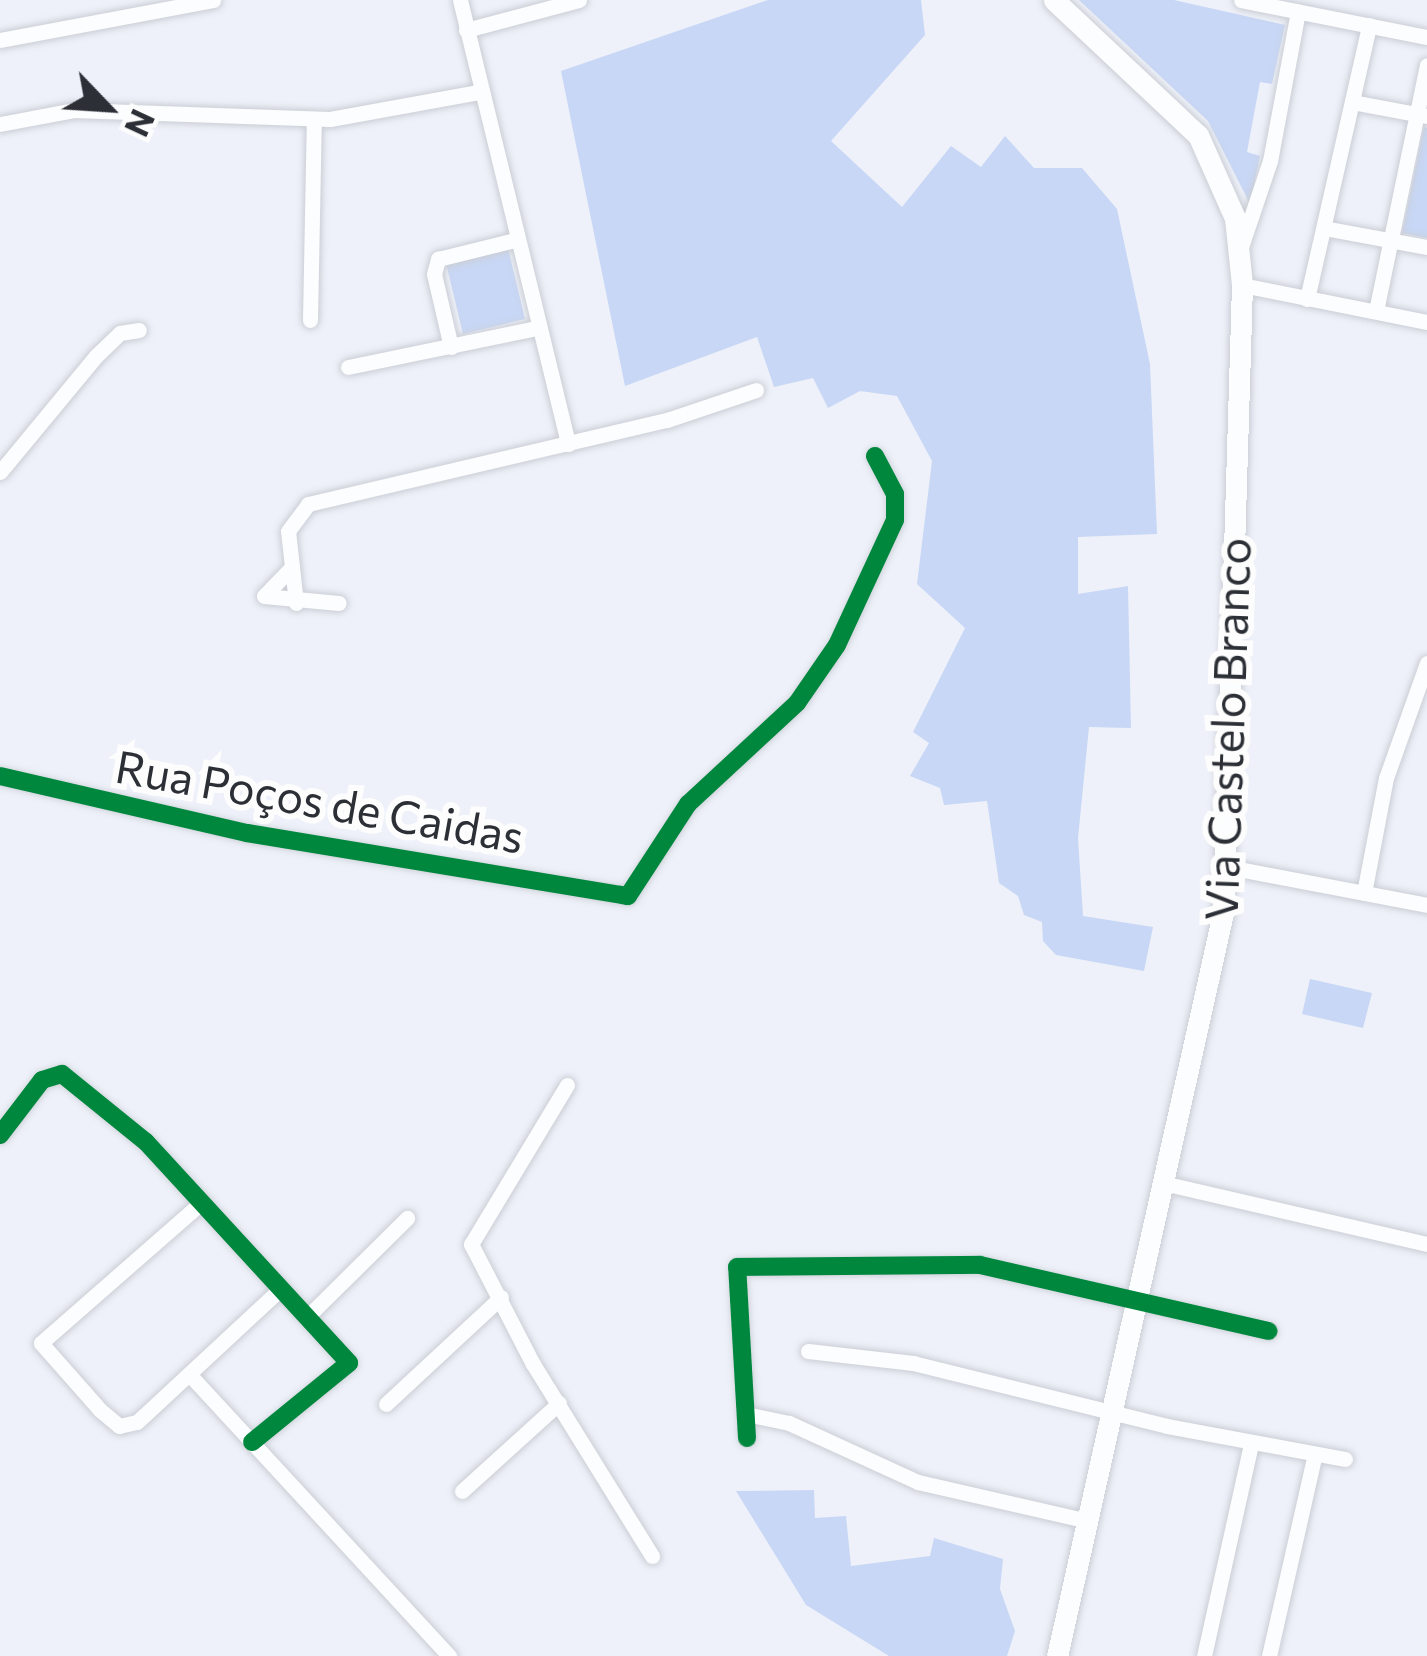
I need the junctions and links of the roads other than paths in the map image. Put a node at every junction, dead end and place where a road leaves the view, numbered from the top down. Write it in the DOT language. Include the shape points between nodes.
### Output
graph roads {
  1 [pos="213,0"];
  2 [pos="460,0"];
  3 [pos="579,0"];
  4 [pos="1054,0"];
  5 [pos="1241,0"];
  6 [pos="1298,12"];
  7 [pos="1369,26"];
  8 [pos="466,30"];
  9 [pos="1427,37"];
  10 [pos="0,40"];
  11 [pos="1427,65"];
  12 [pos="479,92"];
  13 [pos="1352,102"];
  14 [pos="1422,115"];
  15 [pos="314,120"];
  16 [pos="0,124"];
  17 [pos="1324,228"];
  18 [pos="1390,239"];
  19 [pos="515,240"];
  20 [pos="1427,247"];
  21 [pos="1240,248"];
  22 [pos="1242,285"];
  23 [pos="1307,299"];
  24 [pos="1376,311"];
  25 [pos="310,320"];
  26 [pos="1427,322"];
  27 [pos="537,328"];
  28 [pos="139,330"];
  29 [pos="451,347"];
  30 [pos="348,368"];
  31 [pos="756,390"];
  32 [pos="568,444"];
  33 [pos="875,456"];
  34 [pos="0,472"];
  35 [pos="292,567"];
  36 [pos="296,603"];
  37 [pos="339,603"];
  38 [pos="1427,663"];
  39 [pos="0,776"];
  40 [pos="1228,867"];
  41 [pos="1364,893"];
  42 [pos="1427,905"];
  43 [pos="567,1085"];
  44 [pos="0,1135"];
  45 [pos="1168,1184"];
  46 [pos="202,1202"];
  47 [pos="407,1218"];
  48 [pos="1427,1244"];
  49 [pos="280,1288"];
  50 [pos="500,1297"];
  51 [pos="1142,1298"];
  52 [pos="307,1317"];
  53 [pos="1268,1331"];
  54 [pos="808,1351"];
  55 [pos="189,1374"];
  56 [pos="559,1403"];
  57 [pos="386,1404"];
  58 [pos="746,1414"];
  59 [pos="1114,1414"];
  60 [pos="747,1438"];
  61 [pos="252,1442"];
  62 [pos="1251,1444"];
  63 [pos="1315,1454"];
  64 [pos="1345,1459"];
  65 [pos="462,1491"];
  66 [pos="1088,1522"];
  67 [pos="652,1556"];
  68 [pos="448,1656"];
  69 [pos="1058,1656"];
  70 [pos="1204,1656"];
  71 [pos="1269,1656"];
  1 -- 10 [label="street"];
  2 -- 8 [label="street"];
  3 -- 8 [label="street"];
  4 -- 21 [label="main road, Via Castelo Branco" via="1198,135 1228,197"];
  5 -- 6 [label="street"];
  6 -- 7 [label="street"];
  6 -- 21 [label="street" via="1267,176"];
  7 -- 9 [label="street"];
  7 -- 13 [label="street"];
  8 -- 12 [label="street"];
  11 -- 14 [label="street"];
  12 -- 15 [label="street"];
  12 -- 19 [label="street"];
  13 -- 14 [label="street"];
  13 -- 17 [label="street"];
  14 -- 18 [label="street"];
  15 -- 16 [label="street" via="74,110"];
  15 -- 25 [label="street"];
  17 -- 18 [label="street"];
  17 -- 23 [label="street"];
  18 -- 20 [label="street"];
  18 -- 24 [label="street"];
  19 -- 27 [label="street"];
  19 -- 29 [label="street" via="438,259 434,274"];
  21 -- 22 [label="main road, Via Castelo Branco"];
  22 -- 23 [label="street"];
  22 -- 40 [label="main road, Via Castelo Branco"];
  23 -- 24 [label="street"];
  24 -- 26 [label="street"];
  27 -- 29 [label="street"];
  27 -- 32 [label="street"];
  28 -- 34 [label="street" via="121,333 96,356"];
  29 -- 30 [label="street"];
  31 -- 32 [label="street"];
  32 -- 35 [label="street" via="301,507 288,531"];
  33 -- 39 [label="street, Rua Poços de Caidas" via="895,494 896,520 821,674 708,781 628,896 247,833"];
  35 -- 36 [label="street"];
  35 -- 36 [label="street" via="264,596"];
  36 -- 37 [label="street"];
  38 -- 41 [label="street" via="1386,778"];
  40 -- 41 [label="street"];
  40 -- 45 [label="main road, Via Castelo Branco"];
  41 -- 42 [label="street"];
  43 -- 50 [label="street" via="540,1139 472,1235"];
  44 -- 46 [label="street" via="54,1071 102,1104"];
  45 -- 48 [label="street"];
  45 -- 51 [label="main road, Via Castelo Branco"];
  46 -- 49 [label="street"];
  46 -- 55 [label="street" via="41,1343 112,1422 137,1422"];
  47 -- 52 [label="street"];
  49 -- 52 [label="street"];
  49 -- 55 [label="street"];
  50 -- 56 [label="street"];
  50 -- 57 [label="street"];
  51 -- 53 [label="street"];
  51 -- 58 [label="street" via="957,1262 737,1267"];
  51 -- 59 [label="main road, Via Castelo Branco"];
  52 -- 61 [label="street" via="349,1363"];
  54 -- 59 [label="street" via="913,1364"];
  55 -- 61 [label="street"];
  56 -- 65 [label="street"];
  56 -- 67 [label="street"];
  58 -- 60 [label="street"];
  58 -- 66 [label="street" via="789,1423 918,1482"];
  59 -- 62 [label="street"];
  59 -- 66 [label="main road, Via Castelo Branco"];
  61 -- 68 [label="street"];
  62 -- 63 [label="street"];
  62 -- 70 [label="street"];
  63 -- 64 [label="street"];
  63 -- 71 [label="street"];
  66 -- 69 [label="main road, Via Castelo Branco"];
}
